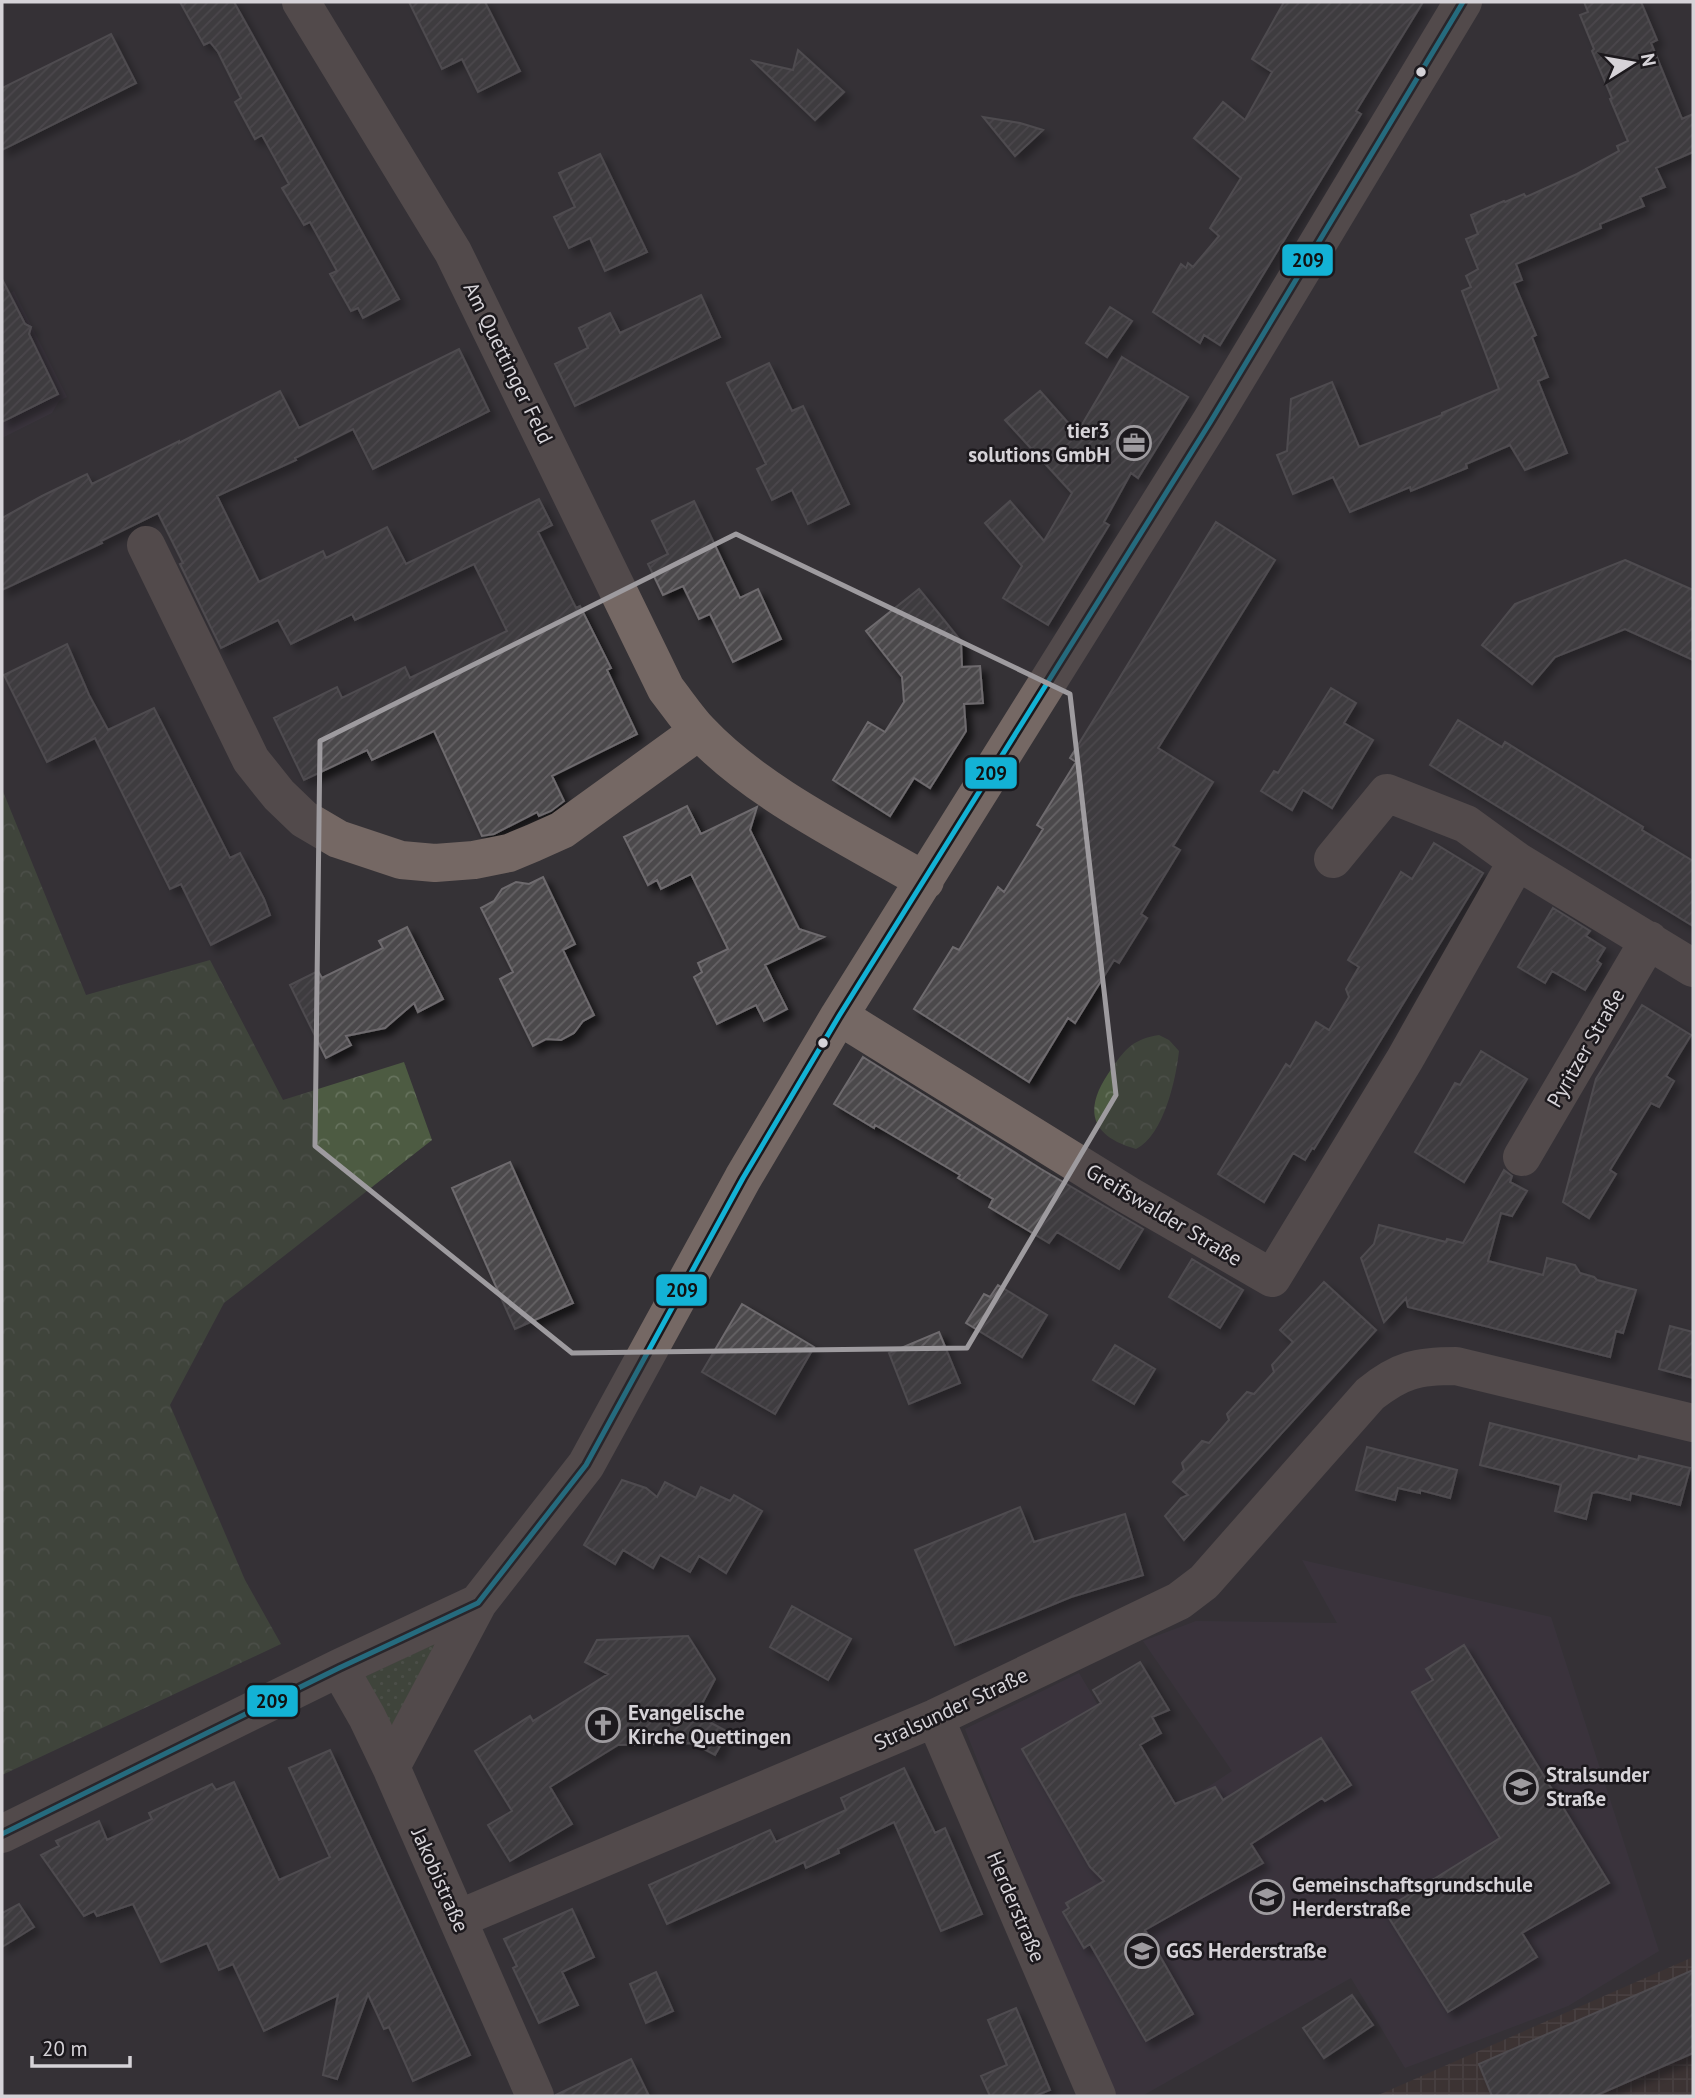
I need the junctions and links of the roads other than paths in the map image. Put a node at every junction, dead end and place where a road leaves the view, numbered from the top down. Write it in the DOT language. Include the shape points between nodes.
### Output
graph roads {
  1 [pos="301,2"];
  2 [pos="1463,2"];
  3 [pos="146,545"];
  4 [pos="699,731"];
  5 [pos="1334,859"];
  6 [pos="1517,861"];
  7 [pos="925,881"];
  8 [pos="1649,940"];
  9 [pos="1693,968"];
  10 [pos="839,1016"];
  11 [pos="1522,1157"];
  12 [pos="1693,1423"];
  13 [pos="478,1603"];
  14 [pos="339,1668"];
  15 [pos="935,1718"];
  16 [pos="391,1767"];
  17 [pos="2,1834"];
  18 [pos="458,1919"];
  19 [pos="534,2096"];
  20 [pos="1097,2096"];
  1 -- 4 [label="street, Am Quettinger Feld" via="453,252 666,689"];
  2 -- 7 [label="street" via="1211,421"];
  3 -- 4 [label="street" via="251,760 304,819 338,839 401,860 435,863 509,853 562,830"];
  4 -- 7 [label="street, Am Quettinger Feld" via="744,771"];
  5 -- 6 [label="street" via="1387,793 1466,824"];
  6 -- 8 [label="street"];
  6 -- 10 [label="street, Greifswalder Straße" via="1405,1059 1272,1278 1128,1195"];
  7 -- 10 [label="street"];
  8 -- 9 [label="street"];
  8 -- 11 [label="street, Pyritzer Straße"];
  10 -- 13 [label="street" via="743,1178 586,1465"];
  12 -- 15 [label="street, Stralsunder Straße" via="1456,1366 1430,1366 1391,1377 1370,1394 1204,1582 1179,1601"];
  13 -- 14 [label="street"];
  13 -- 16 [label="street"];
  14 -- 16 [label="street, Jakobistraße"];
  14 -- 17 [label="street"];
  15 -- 18 [label="street, Stralsunder Straße"];
  15 -- 20 [label="street, Herderstraße"];
  16 -- 18 [label="street, Jakobistraße"];
  18 -- 19 [label="street, Jakobistraße"];
}
